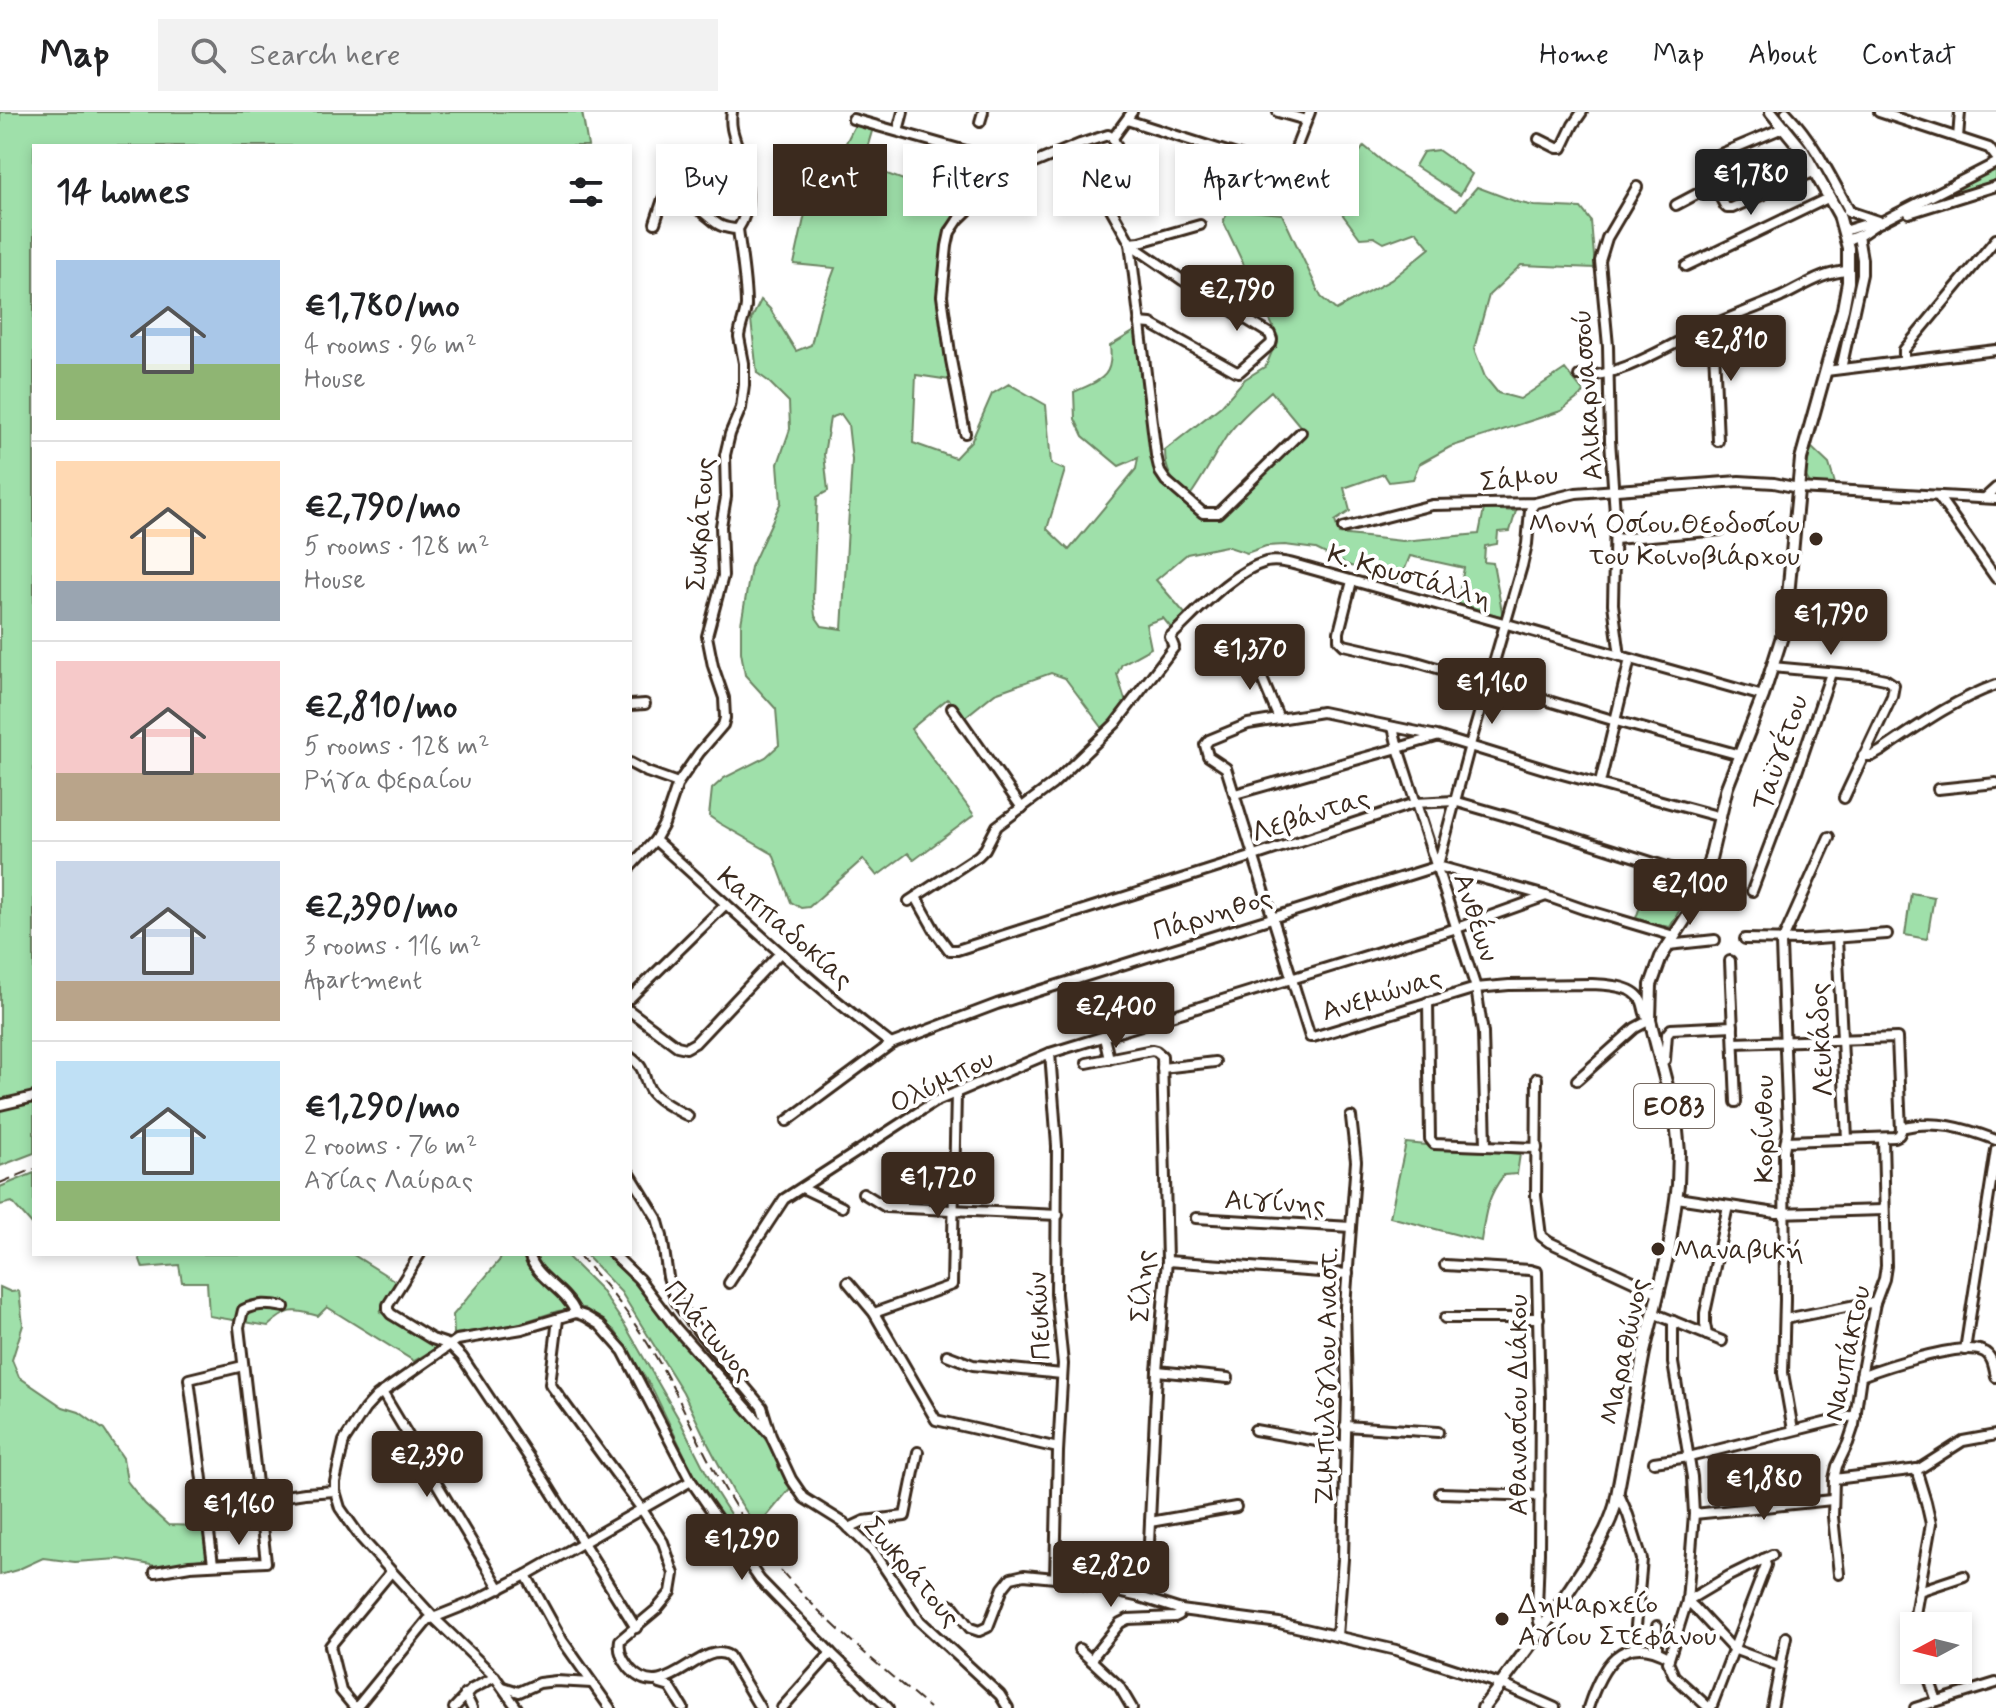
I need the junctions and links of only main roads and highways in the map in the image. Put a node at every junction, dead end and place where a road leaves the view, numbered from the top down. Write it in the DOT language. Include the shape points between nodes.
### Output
graph roads {
  1 [pos="1771,112"];
  2 [pos="1483,1708"];
  1 -- 2 [label="main road, Μαραθώνος / ΕΟ83" via="1803,151 1846,235 1846,297 1801,459 1785,627 1727,787 1702,887 1651,985 1650,1020 1676,1121 1677,1198 1618,1492 1600,1542"];
}
